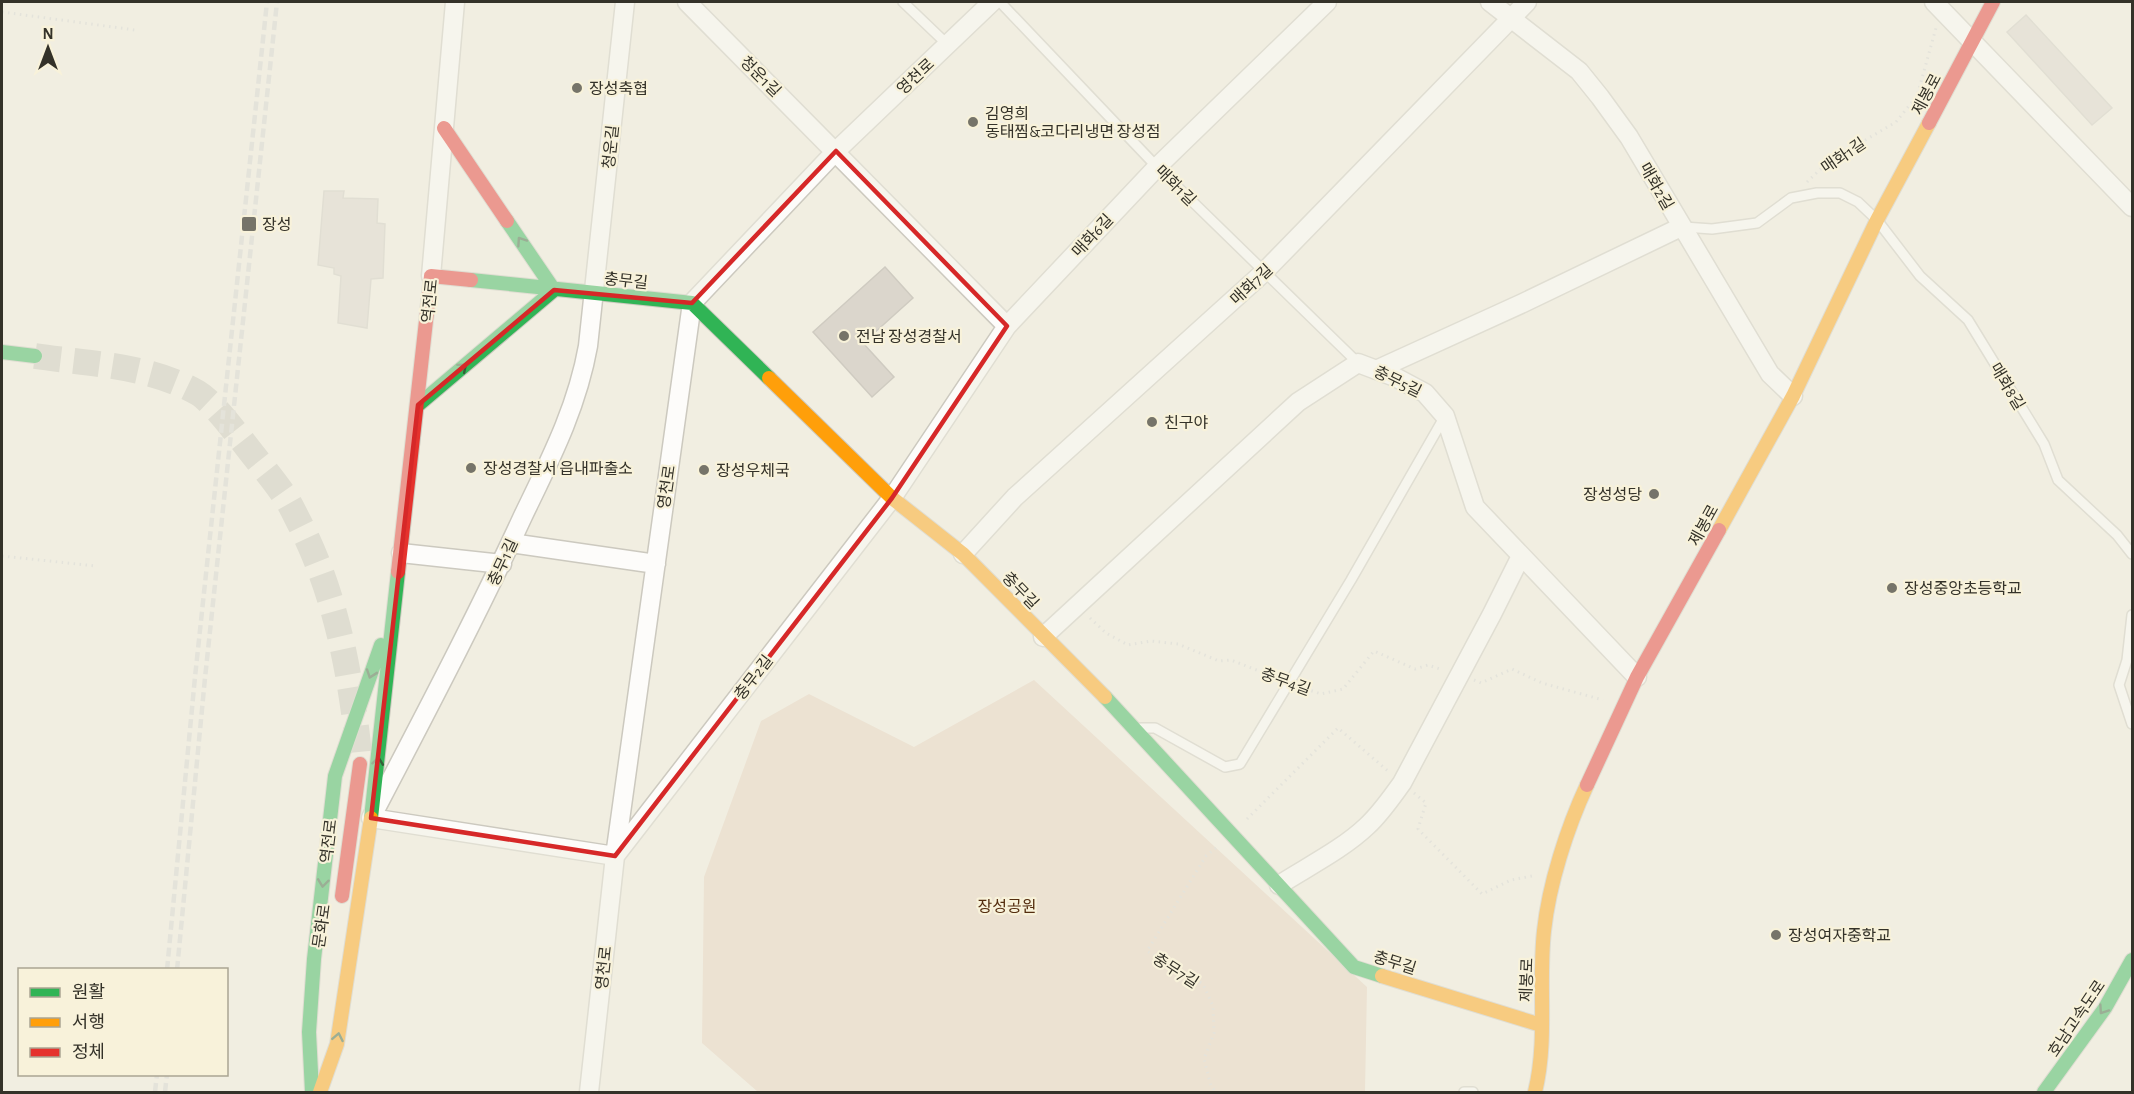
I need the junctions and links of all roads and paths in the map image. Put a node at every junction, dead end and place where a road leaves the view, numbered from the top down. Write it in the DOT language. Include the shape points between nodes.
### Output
graph roads {
  1 [pos="455,2"];
  2 [pos="625,2"];
  3 [pos="687,2"];
  4 [pos="903,2"];
  5 [pos="992,2"];
  6 [pos="1000,2"];
  7 [pos="1328,2"];
  8 [pos="1490,2"];
  9 [pos="1527,2"];
  10 [pos="1993,2"];
  11 [pos="1937,5"];
  12 [pos="2,12"];
  13 [pos="1511,18"];
  14 [pos="135,30"];
  15 [pos="1971,42"];
  16 [pos="948,45"];
  17 [pos="444,128"];
  18 [pos="836,151"];
  19 [pos="1157,167"];
  20 [pos="1791,198"];
  21 [pos="2133,207"];
  22 [pos="1877,220"];
  23 [pos="1681,227"];
  24 [pos="1264,272"];
  25 [pos="431,276"];
  26 [pos="554,290"];
  27 [pos="594,293"];
  28 [pos="692,303"];
  29 [pos="1006,326"];
  30 [pos="2,352"];
  31 [pos="35,357"];
  32 [pos="1358,363"];
  33 [pos="1376,370"];
  34 [pos="1793,396"];
  35 [pos="418,405"];
  36 [pos="1445,416"];
  37 [pos="892,498"];
  38 [pos="511,543"];
  39 [pos="401,553"];
  40 [pos="963,554"];
  41 [pos="2133,554"];
  42 [pos="2,555"];
  43 [pos="1521,556"];
  44 [pos="502,564"];
  45 [pos="656,564"];
  46 [pos="96,566"];
  47 [pos="397,599"];
  48 [pos="1078,606"];
  49 [pos="2133,615"];
  50 [pos="1043,637"];
  51 [pos="1460,676"];
  52 [pos="1637,677"];
  53 [pos="1289,683"];
  54 [pos="1623,706"];
  55 [pos="2133,724"];
  56 [pos="1135,729"];
  57 [pos="360,764"];
  58 [pos="371,818"];
  59 [pos="1232,834"];
  60 [pos="615,856"];
  61 [pos="1279,885"];
  62 [pos="341,905"];
  63 [pos="2133,960"];
  64 [pos="1541,1025"];
  65 [pos="323,1034"];
  66 [pos="316,1092"];
  67 [pos="589,1092"];
  68 [pos="1216,1092"];
  69 [pos="1464,1092"];
  70 [pos="1473,1092"];
  71 [pos="1535,1092"];
  72 [pos="2044,1092"];
  1 -- 17 [label="street, 역전로"];
  2 -- 27 [label="street, 청운길"];
  3 -- 18 [label="street, 청운1길"];
  4 -- 16 [label="lane"];
  5 -- 16 [label="street, 영천로"];
  6 -- 19 [label="lane, 매화1길"];
  7 -- 19 [label="street, 매화6길"];
  8 -- 13 [label="street, 매화2길"];
  9 -- 13 [label="street, 매화7길"];
  10 -- 15 [label="main road, 제봉로"];
  11 -- 15 [label="street"];
  11 -- 20 [label="path, 매화1길" via="1930,55 1917,96 1896,122 1828,162"];
  12 -- 14 [label="path"];
  13 -- 23 [label="street, 매화2길" via="1579,71 1629,137"];
  13 -- 24 [label="street, 매화7길"];
  15 -- 21 [label="street"];
  15 -- 22 [label="main road, 제봉로"];
  16 -- 18 [label="street, 영천로"];
  17 -- 25 [label="street, 역전로"];
  26 -- 17 [label="main road, one-way"];
  18 -- 28 [label="street, 영천로"];
  18 -- 29 [label="street, 청운1길"];
  19 -- 24 [label="lane, 매화1길"];
  19 -- 29 [label="street, 매화6길"];
  20 -- 22 [label="lane, 매화8길" via="1840,193 1858,202"];
  20 -- 23 [label="lane" via="1757,223 1712,229"];
  22 -- 34 [label="main road, 제봉로"];
  22 -- 41 [label="lane, 매화8길" via="1920,276 1968,320 2044,444 2058,480"];
  23 -- 33 [label="street"];
  23 -- 34 [label="street, 매화2길" via="1770,374"];
  24 -- 32 [label="lane, 매화1길"];
  24 -- 40 [label="street, 매화7길" via="1015,497"];
  25 -- 26 [label="main road, 충무길"];
  25 -- 35 [label="main road, 역전로"];
  26 -- 27 [label="main road, 충무길"];
  35 -- 26 [label="main road, one-way"];
  27 -- 28 [label="main road, 충무길"];
  27 -- 38 [label="street, 충무1길" via="582,378 573,408"];
  28 -- 37 [label="main road, 충무길"];
  28 -- 45 [label="street, 영천로"];
  29 -- 37 [label="street, 매화6길"];
  30 -- 31 [label="main road"];
  32 -- 33 [label="street, 충무5길"];
  32 -- 48 [label="street, 충무5길" via="1298,402"];
  33 -- 36 [label="street, 충무5길" via="1425,393"];
  34 -- 52 [label="main road, 제봉로"];
  35 -- 39 [label="main road, 역전로"];
  36 -- 43 [label="street, 충무5길" via="1475,507"];
  36 -- 53 [label="lane"];
  37 -- 40 [label="main road, 충무길"];
  37 -- 60 [label="street, 충무2길"];
  38 -- 44 [label="street, 충무1길"];
  38 -- 45 [label="street"];
  39 -- 44 [label="street"];
  39 -- 47 [label="main road, 역전로"];
  40 -- 50 [label="main road, 충무길"];
  42 -- 46 [label="path"];
  43 -- 51 [label="street"];
  43 -- 52 [label="street, 충무5길"];
  44 -- 58 [label="street, 충무1길"];
  45 -- 60 [label="street, 영천로"];
  58 -- 47 [label="main road, 역전로, one-way"];
  47 -- 66 [label="main road, 역전로, one-way" via="335,776 309,1032"];
  48 -- 50 [label="street, 충무5길"];
  48 -- 53 [label="path, 충무4길" via="1106,633 1128,645 1151,641 1178,644"];
  49 -- 55 [label="lane" via="2119,685"];
  50 -- 56 [label="main road, 충무길"];
  51 -- 53 [label="path, 충무4길" via="1428,665 1415,669 1374,651 1343,689 1322,694"];
  51 -- 54 [label="path, 충무4길" via="1481,682 1512,669"];
  51 -- 61 [label="street" via="1387,805 1366,828"];
  52 -- 54 [label="main road, 제봉로"];
  53 -- 56 [label="lane" via="1240,764 1225,767 1155,728"];
  54 -- 64 [label="main road, 제봉로" via="1584,791 1555,872 1544,931"];
  56 -- 59 [label="main road, 충무길"];
  57 -- 62 [label="main road, 문화로"];
  58 -- 60 [label="street"];
  66 -- 58 [label="main road, 역전로, one-way" via="338,1044"];
  59 -- 61 [label="main road, 충무길"];
  59 -- 68 [label="path, 충무7길" via="1206,856 1147,951 1203,984 1213,1006 1214,1033 1204,1059"];
  60 -- 67 [label="street, 영천로"];
  61 -- 64 [label="main road, 충무길" via="1354,967"];
  63 -- 72 [label="main road, 호남고속도로, one-way" via="2105,1008"];
  64 -- 71 [label="main road, 제봉로" via="1543,1048"];
  65 -- 66 [label="main road"];
  69 -- 70 [label="lane"];
}
